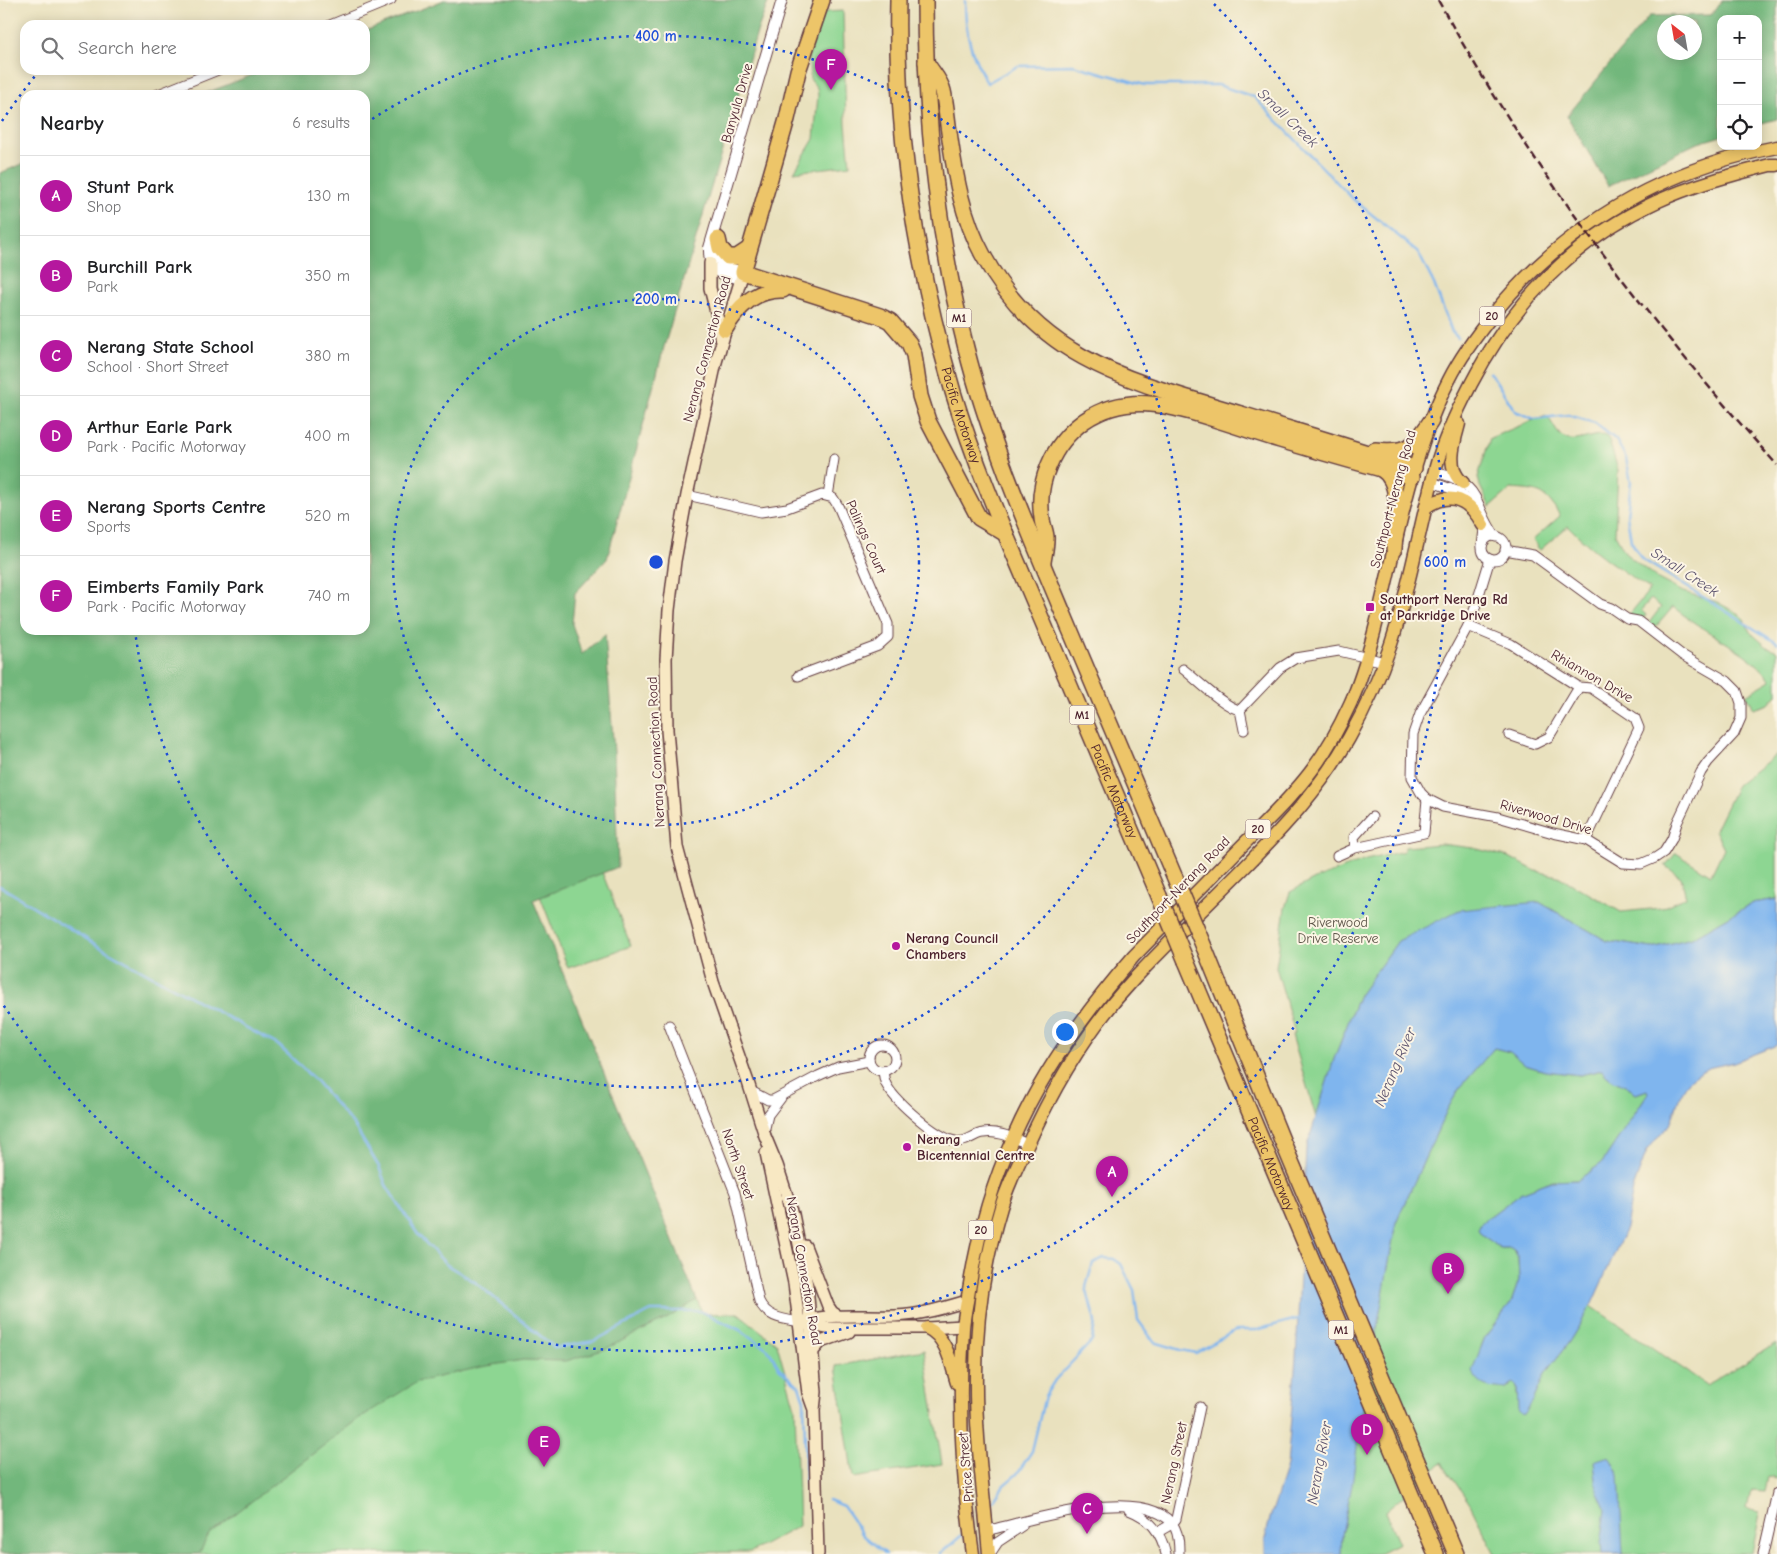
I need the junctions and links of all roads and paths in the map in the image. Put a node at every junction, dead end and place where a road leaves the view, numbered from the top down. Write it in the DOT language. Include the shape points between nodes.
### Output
graph roads {
  1 [pos="392,0"];
  2 [pos="782,0"];
  3 [pos="822,0"];
  4 [pos="898,0"];
  5 [pos="925,0"];
  6 [pos="342,20"];
  7 [pos="925,60"];
  8 [pos="206,75"];
  9 [pos="168,90"];
  10 [pos="1777,147"];
  11 [pos="1777,165"];
  12 [pos="720,214"];
  13 [pos="718,239"];
  14 [pos="749,249"];
  15 [pos="710,263"];
  16 [pos="742,276"];
  17 [pos="783,290"];
  18 [pos="801,292"];
  19 [pos="725,329"];
  20 [pos="720,349"];
  21 [pos="1468,390"];
  22 [pos="1431,421"];
  23 [pos="1353,448"];
  24 [pos="834,459"];
  25 [pos="1381,469"];
  26 [pos="1413,472"];
  27 [pos="1433,477"];
  28 [pos="1463,483"];
  29 [pos="687,495"];
  30 [pos="828,496"];
  31 [pos="1426,507"];
  32 [pos="1483,525"];
  33 [pos="1006,534"];
  34 [pos="1496,537"];
  35 [pos="1482,546"];
  36 [pos="1394,549"];
  37 [pos="1505,550"];
  38 [pos="1490,559"];
  39 [pos="1042,564"];
  40 [pos="1468,626"];
  41 [pos="1367,657"];
  42 [pos="1385,662"];
  43 [pos="1183,669"];
  44 [pos="798,676"];
  45 [pos="1579,687"];
  46 [pos="1240,710"];
  47 [pos="1244,730"];
  48 [pos="1508,735"];
  49 [pos="1427,799"];
  50 [pos="1372,816"];
  51 [pos="1586,840"];
  52 [pos="1355,848"];
  53 [pos="1337,856"];
  54 [pos="669,1025"];
  55 [pos="868,1061"];
  56 [pos="883,1072"];
  57 [pos="751,1091"];
  58 [pos="781,1097"];
  59 [pos="764,1134"];
  60 [pos="1012,1138"];
  61 [pos="1028,1144"];
  62 [pos="793,1214"];
  63 [pos="967,1301"];
  64 [pos="981,1301"];
  65 [pos="838,1316"];
  66 [pos="807,1322"];
  67 [pos="963,1326"];
  68 [pos="862,1328"];
  69 [pos="927,1328"];
  70 [pos="814,1350"];
  71 [pos="960,1395"];
  72 [pos="1200,1407"];
  73 [pos="814,1410"];
  74 [pos="1777,1493"];
  75 [pos="1111,1507"];
  76 [pos="1036,1519"];
  77 [pos="1172,1524"];
  78 [pos="987,1532"];
  79 [pos="1158,1532"];
  80 [pos="818,1554"];
  81 [pos="973,1554"];
  82 [pos="978,1554"];
  83 [pos="990,1554"];
  84 [pos="1166,1554"];
  85 [pos="1179,1554"];
  86 [pos="1436,1554"];
  87 [pos="1456,1554"];
  88 [pos="1763,1554"];
  1 -- 6 [label="street"];
  2 -- 12 [label="street, Banyula Drive"];
  3 -- 14 [label="highway" via="798,71"];
  4 -- 33 [label="highway, Pacific Motorway / M1" via="901,118 917,242 954,393"];
  5 -- 7 [label="highway, Pacific Motorway / M1"];
  7 -- 23 [label="highway" via="943,89 956,173 971,232 997,279 1036,324 1083,358 1131,380"];
  7 -- 39 [label="highway, Pacific Motorway / M1" via="936,198 955,301 988,421"];
  8 -- 9 [label="street"];
  10 -- 22 [label="main road, Southport-Nerang Road / 20" via="1723,159 1669,180 1622,203 1580,231 1527,277 1478,333 1450,379"];
  11 -- 21 [label="main road, 20" via="1676,193 1586,244 1537,287 1493,344"];
  12 -- 13 [label="street, Banyula Drive"];
  12 -- 15 [label="street, Banyula Drive" via="709,248"];
  13 -- 14 [label="highway" via="720,248 731,258"];
  13 -- 16 [label="street, Banyula Drive" via="717,253 721,263"];
  14 -- 16 [label="highway"];
  15 -- 16 [label="street" via="721,274"];
  15 -- 20 [label="main road" via="710,288 719,324"];
  16 -- 17 [label="highway"];
  16 -- 18 [label="highway"];
  16 -- 19 [label="main road, Nerang Connection Road"];
  17 -- 18 [label="highway"];
  17 -- 19 [label="highway" via="765,292 749,300"];
  18 -- 33 [label="highway" via="880,316 900,332 914,355 920,396 928,421 979,518"];
  19 -- 20 [label="main road, Nerang Connection Road"];
  20 -- 29 [label="main road, Nerang Connection Road"];
  21 -- 27 [label="main road, 20" via="1453,420"];
  21 -- 28 [label="main road" via="1453,452 1454,473"];
  22 -- 23 [label="highway" via="1417,441 1405,448 1389,451"];
  22 -- 26 [label="main road, Southport-Nerang Road / 20"];
  23 -- 26 [label="highway"];
  24 -- 30 [label="street"];
  25 -- 26 [label="highway"];
  25 -- 36 [label="highway" via="1389,476 1395,490"];
  25 -- 39 [label="highway" via="1178,407 1148,403 1118,406 1081,424 1063,442 1050,463 1041,500 1046,539"];
  26 -- 27 [label="main road"];
  26 -- 36 [label="main road, Southport-Nerang Road / 20"];
  27 -- 28 [label="street" via="1451,476"];
  27 -- 31 [label="main road, 20"];
  27 -- 32 [label="street" via="1463,494"];
  28 -- 34 [label="street" via="1476,496"];
  29 -- 30 [label="street, Palings Court" via="761,512"];
  29 -- 57 [label="main road, Nerang Connection Road" via="674,561 666,659 667,730 677,847 713,982"];
  30 -- 44 [label="street, Palings Court" via="838,506 888,624 888,636 878,646"];
  31 -- 32 [label="main road" via="1438,499 1456,498 1474,512"];
  31 -- 42 [label="main road, 20"];
  32 -- 35 [label="street"];
  33 -- 86 [label="highway, Pacific Motorway / M1, bridge"];
  34 -- 35 [label="street" via="1486,540"];
  34 -- 37 [label="street" via="1503,541"];
  35 -- 38 [label="street" via="1484,555"];
  36 -- 41 [label="main road, Southport-Nerang Road / 20"];
  37 -- 38 [label="street" via="1501,557"];
  37 -- 51 [label="street, Riverwood Drive" via="1533,556 1600,604 1627,619 1638,621 1682,655 1727,681 1737,691 1741,703 1741,718 1734,734 1701,772 1664,852 1641,864 1623,863"];
  38 -- 40 [label="street"];
  39 -- 87 [label="highway, Pacific Motorway / M1, bridge"];
  40 -- 45 [label="street, Rhiannon Drive" via="1512,644"];
  40 -- 49 [label="street" via="1420,714 1413,734 1412,777"];
  41 -- 42 [label="street"];
  41 -- 46 [label="street" via="1339,651 1296,658 1280,668"];
  41 -- 60 [label="main road, Southport-Nerang Road / 20" via="1351,702 1312,770 1286,801 1134,956 1101,995 1050,1068"];
  42 -- 61 [label="main road, 20" via="1351,735 1305,803 1131,982 1096,1025 1070,1062"];
  43 -- 46 [label="street" via="1232,708"];
  45 -- 48 [label="street" via="1549,737 1535,744"];
  45 -- 51 [label="street, Rhiannon Drive" via="1591,688 1635,718 1639,728"];
  46 -- 47 [label="street"];
  49 -- 51 [label="street, Riverwood Drive" via="1443,807 1498,817"];
  49 -- 52 [label="street" via="1424,833"];
  50 -- 52 [label="street" via="1354,837"];
  52 -- 53 [label="street"];
  54 -- 66 [label="street, North Street" via="735,1193 759,1301 770,1315"];
  55 -- 56 [label="street" via="871,1067"];
  55 -- 56 [label="street" via="870,1051 878,1045 892,1049 894,1063"];
  55 -- 58 [label="street" via="818,1076"];
  56 -- 60 [label="street" via="891,1092 923,1123 944,1137 964,1142 985,1132"];
  57 -- 58 [label="street" via="769,1100"];
  57 -- 59 [label="main road, Nerang Connection Road"];
  58 -- 59 [label="street" via="768,1115"];
  59 -- 62 [label="main road, Nerang Connection Road"];
  59 -- 66 [label="main road, Nerang Connection Road"];
  60 -- 61 [label="street"];
  60 -- 63 [label="main road, Southport-Nerang Road / 20" via="978,1242"];
  61 -- 64 [label="main road, 20" via="1002,1207"];
  62 -- 65 [label="main road" via="828,1306"];
  62 -- 66 [label="main road, Nerang Connection Road" via="805,1272"];
  63 -- 65 [label="main road, North Street" via="897,1316"];
  63 -- 67 [label="main road, Southport-Nerang Road / 20"];
  64 -- 67 [label="main road" via="973,1317"];
  64 -- 78 [label="main road, Price Street / 20" via="976,1376 979,1457"];
  65 -- 66 [label="main road, North Street"];
  66 -- 68 [label="main road, North Street" via="827,1328"];
  66 -- 70 [label="main road, Nerang Connection Road"];
  66 -- 73 [label="main road, Nerang Connection Road" via="808,1393"];
  67 -- 69 [label="main road, North Street"];
  67 -- 71 [label="main road, Southport-Nerang Road / 20"];
  68 -- 69 [label="main road, North Street"];
  68 -- 70 [label="main road" via="827,1339"];
  69 -- 71 [label="main road" via="934,1331 944,1344"];
  70 -- 73 [label="main road, Nerang Connection Road"];
  71 -- 81 [label="main road, Price Street / 20" via="963,1466"];
  72 -- 77 [label="street, Nerang Street" via="1179,1509"];
  73 -- 80 [label="main road, Nerang Connection Road"];
  74 -- 88 [label="street"];
  75 -- 76 [label="street" via="1069,1510"];
  75 -- 77 [label="street" via="1148,1509 1161,1514"];
  75 -- 79 [label="street" via="1139,1514"];
  76 -- 78 [label="street"];
  76 -- 83 [label="street" via="1010,1532"];
  77 -- 79 [label="street, Nerang Street"];
  77 -- 85 [label="street, Nerang Street" via="1178,1536"];
  78 -- 82 [label="main road" via="981,1538"];
  78 -- 83 [label="main road, Price Street / 20"];
  79 -- 84 [label="street"];
}
